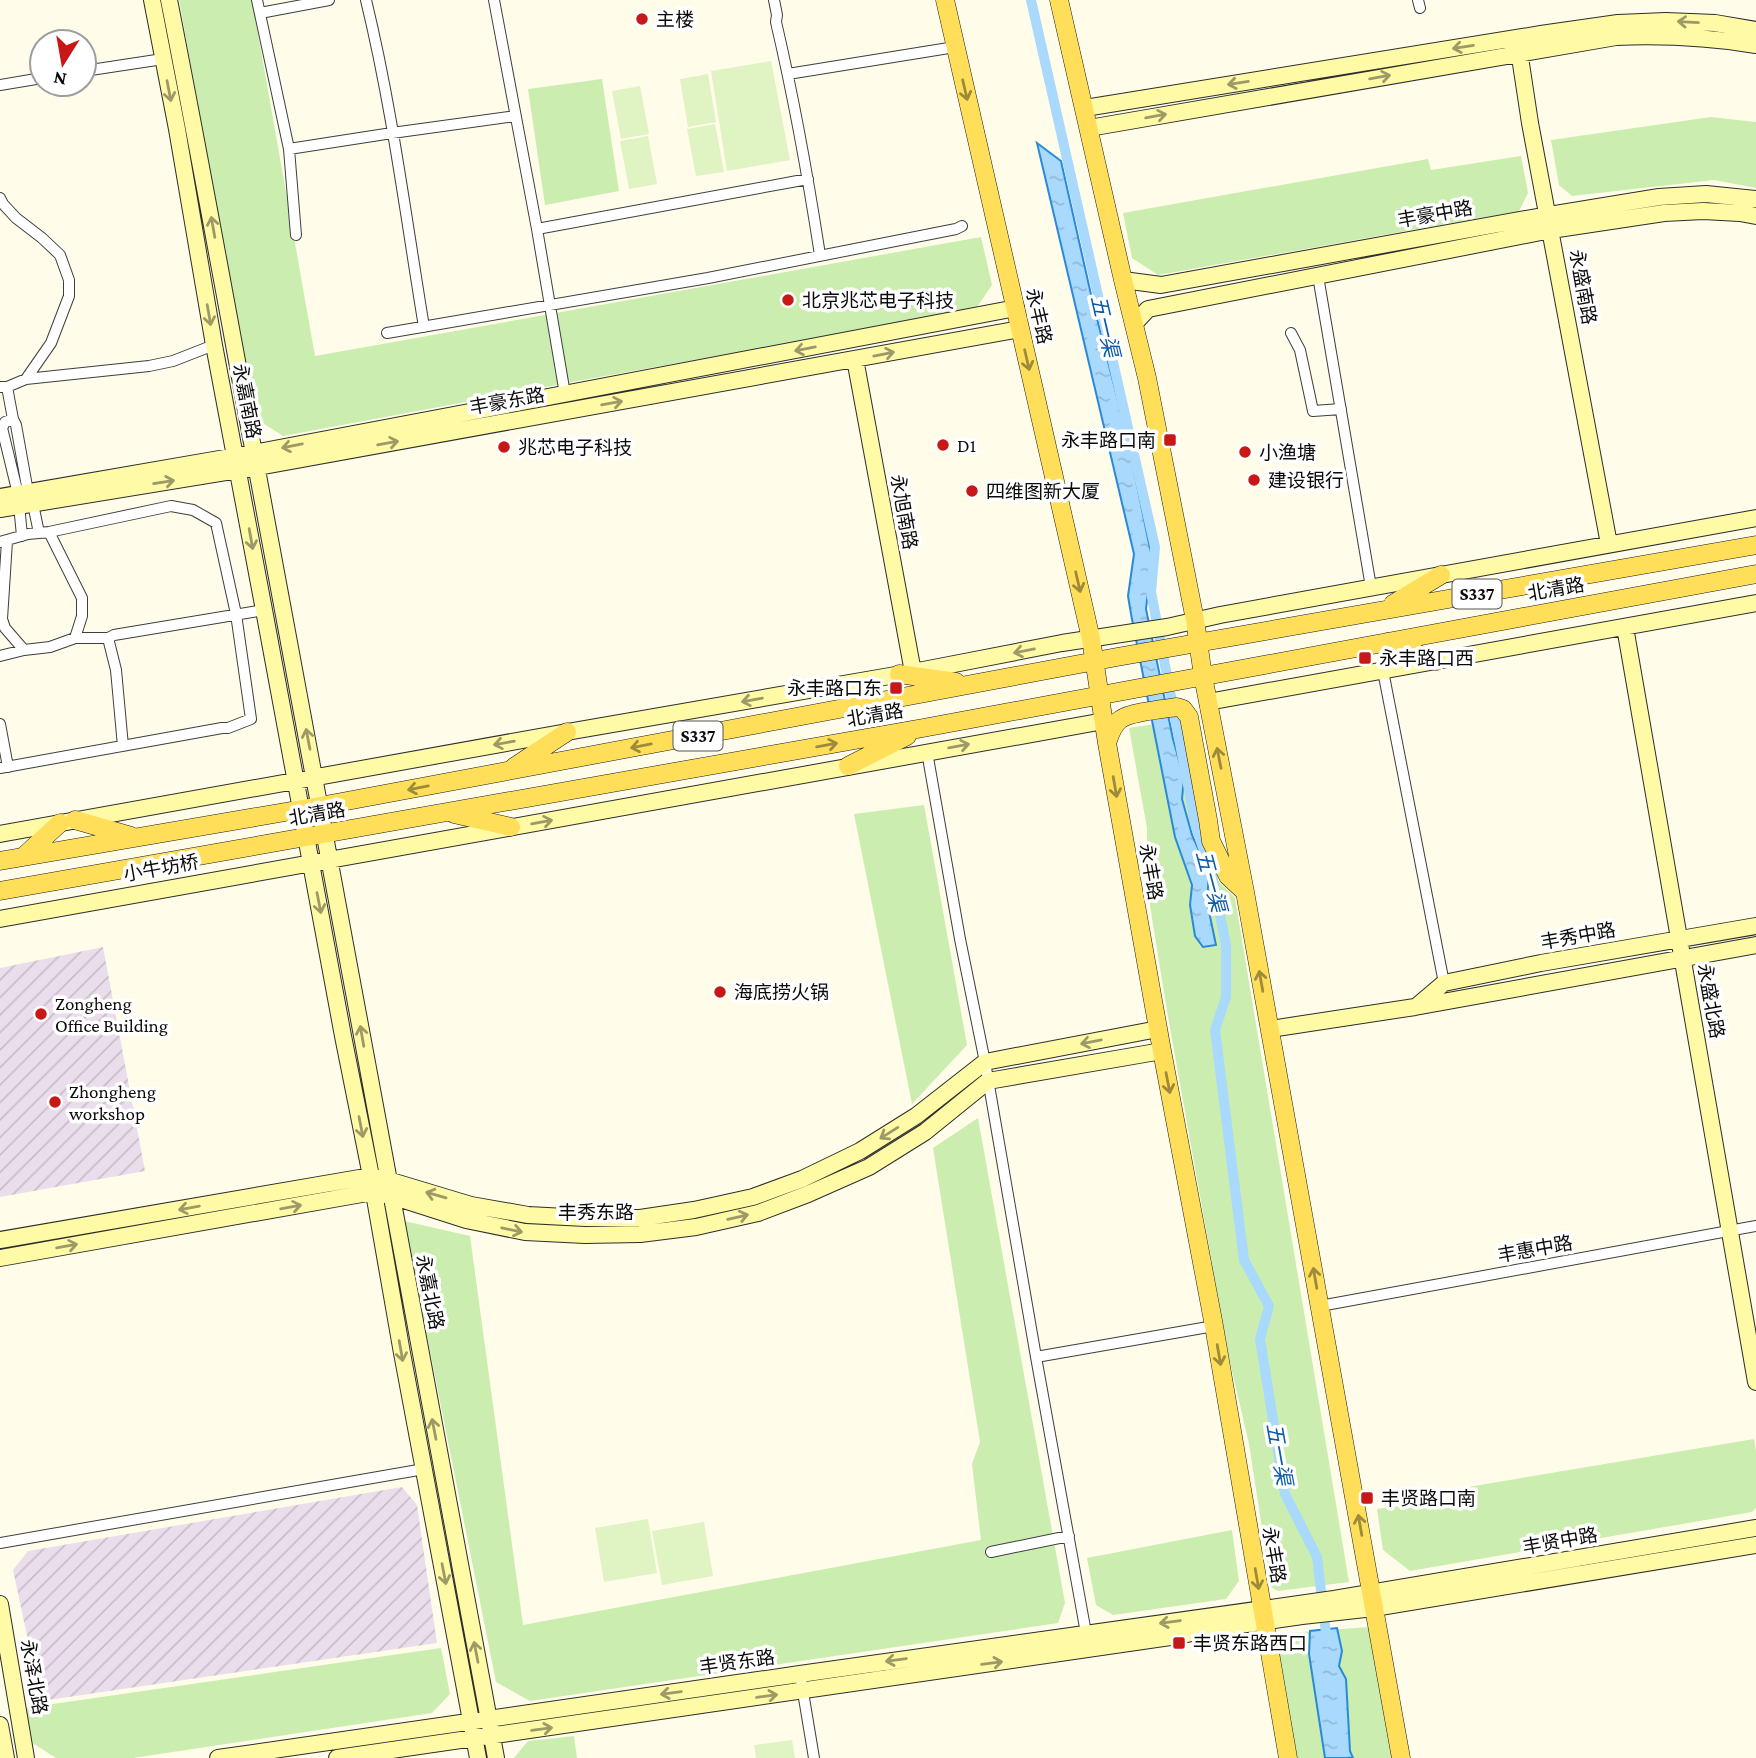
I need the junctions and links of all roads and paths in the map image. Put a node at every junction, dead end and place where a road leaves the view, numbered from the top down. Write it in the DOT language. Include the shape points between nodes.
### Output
graph roads {
  1 [pos="152,0"];
  2 [pos="169,0"];
  3 [pos="257,0"];
  4 [pos="329,0"];
  5 [pos="366,0"];
  6 [pos="494,0"];
  7 [pos="774,0"];
  8 [pos="945,0"];
  9 [pos="1059,0"];
  10 [pos="260,13"];
  11 [pos="1756,30"];
  12 [pos="1756,45"];
  13 [pos="1518,46"];
  14 [pos="956,47"];
  15 [pos="163,59"];
  16 [pos="98,69"];
  17 [pos="788,74"];
  18 [pos="28,80"];
  19 [pos="0,85"];
  20 [pos="1085,108"];
  21 [pos="515,116"];
  22 [pos="1089,128"];
  23 [pos="392,133"];
  24 [pos="289,149"];
  25 [pos="808,179"];
  26 [pos="0,198"];
  27 [pos="1756,199"];
  28 [pos="1756,216"];
  29 [pos="1550,222"];
  30 [pos="962,226"];
  31 [pos="537,229"];
  32 [pos="296,235"];
  33 [pos="820,255"];
  34 [pos="1318,276"];
  35 [pos="1123,280"];
  36 [pos="550,305"];
  37 [pos="1016,309"];
  38 [pos="1134,324"];
  39 [pos="424,327"];
  40 [pos="1020,329"];
  41 [pos="387,333"];
  42 [pos="1291,333"];
  43 [pos="214,345"];
  44 [pos="855,359"];
  45 [pos="26,379"];
  46 [pos="4,387"];
  47 [pos="565,394"];
  48 [pos="1340,408"];
  49 [pos="255,460"];
  50 [pos="237,463"];
  51 [pos="0,497"];
  52 [pos="24,499"];
  53 [pos="0,509"];
  54 [pos="1756,518"];
  55 [pos="44,532"];
  56 [pos="22,536"];
  57 [pos="4,542"];
  58 [pos="1609,544"];
  59 [pos="1756,545"];
  60 [pos="1756,574"];
  61 [pos="1441,575"];
  62 [pos="1371,587"];
  63 [pos="1756,603"];
  64 [pos="264,610"];
  65 [pos="1384,610"];
  66 [pos="236,614"];
  67 [pos="1195,620"];
  68 [pos="1625,627"];
  69 [pos="75,638"];
  70 [pos="108,638"];
  71 [pos="1091,639"];
  72 [pos="1387,642"];
  73 [pos="1197,643"];
  74 [pos="24,650"];
  75 [pos="0,656"];
  76 [pos="1094,661"];
  77 [pos="1436,661"];
  78 [pos="1383,671"];
  79 [pos="906,673"];
  80 [pos="1203,676"];
  81 [pos="969,684"];
  82 [pos="1101,695"];
  83 [pos="1208,702"];
  84 [pos="1104,721"];
  85 [pos="0,724"];
  86 [pos="923,727"];
  87 [pos="567,732"];
  88 [pos="1107,743"];
  89 [pos="123,746"];
  90 [pos="927,752"];
  91 [pos="848,766"];
  92 [pos="4,768"];
  93 [pos="508,771"];
  94 [pos="315,777"];
  95 [pos="296,780"];
  96 [pos="320,807"];
  97 [pos="301,810"];
  98 [pos="447,812"];
  99 [pos="68,821"];
  100 [pos="510,827"];
  101 [pos="326,833"];
  102 [pos="0,834"];
  103 [pos="306,836"];
  104 [pos="137,838"];
  105 [pos="23,857"];
  106 [pos="330,860"];
  107 [pos="0,861"];
  108 [pos="312,863"];
  109 [pos="0,891"];
  110 [pos="1245,892"];
  111 [pos="0,919"];
  112 [pos="1756,926"];
  113 [pos="1679,940"];
  114 [pos="1756,945"];
  115 [pos="1682,958"];
  116 [pos="1444,983"];
  117 [pos="1415,1007"];
  118 [pos="1158,1029"];
  119 [pos="1270,1029"];
  120 [pos="1162,1051"];
  121 [pos="985,1062"];
  122 [pos="988,1081"];
  123 [pos="372,1184"];
  124 [pos="389,1188"];
  125 [pos="1756,1226"];
  126 [pos="1729,1231"];
  127 [pos="0,1240"];
  128 [pos="0,1258"];
  129 [pos="1320,1306"];
  130 [pos="1214,1326"];
  131 [pos="1036,1357"];
  132 [pos="1756,1382"];
  133 [pos="424,1469"];
  134 [pos="1756,1528"];
  135 [pos="1069,1536"];
  136 [pos="0,1543"];
  137 [pos="1756,1545"];
  138 [pos="991,1552"];
  139 [pos="1373,1600"];
  140 [pos="0,1604"];
  141 [pos="1263,1615"];
  142 [pos="1086,1633"];
  143 [pos="800,1674"];
  144 [pos="803,1691"];
  145 [pos="489,1719"];
  146 [pos="0,1725"];
  147 [pos="473,1730"];
  148 [pos="492,1736"];
  149 [pos="6,1758"];
  150 [pos="26,1758"];
  151 [pos="218,1758"];
  152 [pos="337,1758"];
  153 [pos="478,1758"];
  154 [pos="496,1758"];
  155 [pos="814,1758"];
  156 [pos="1288,1758"];
  157 [pos="1401,1758"];
  1 -- 15 [label="street, 永嘉南路"];
  49 -- 2 [label="street, 永嘉南路, one-way"];
  3 -- 10 [label="street"];
  4 -- 10 [label="street"];
  5 -- 23 [label="street"];
  6 -- 21 [label="street"];
  7 -- 17 [label="street"];
  8 -- 14 [label="main road, 永丰路"];
  9 -- 20 [label="main road"];
  10 -- 24 [label="street"];
  11 -- 13 [label="street, one-way" via="1715,23 1618,23"];
  12 -- 13 [label="street" via="1657,36"];
  13 -- 20 [label="street, one-way"];
  22 -- 13 [label="street, one-way"];
  13 -- 29 [label="street, 永盛南路"];
  14 -- 17 [label="street"];
  14 -- 37 [label="main road, 永丰路, one-way"];
  15 -- 16 [label="street"];
  15 -- 43 [label="street, 永嘉南路, one-way"];
  17 -- 25 [label="street"];
  18 -- 19 [label="street"];
  20 -- 22 [label="main road"];
  21 -- 23 [label="street"];
  21 -- 31 [label="street"];
  22 -- 35 [label="main road"];
  23 -- 24 [label="street"];
  23 -- 39 [label="street"];
  24 -- 32 [label="street"];
  25 -- 31 [label="street"];
  25 -- 33 [label="street"];
  26 -- 45 [label="street" via="16,219 60,255 69,280 69,296 51,343"];
  27 -- 29 [label="street, 丰豪中路" via="1706,194 1659,197"];
  28 -- 29 [label="street, 丰豪中路" via="1703,211"];
  29 -- 34 [label="street, 丰豪中路"];
  29 -- 35 [label="street, 丰豪中路" via="1161,285"];
  29 -- 58 [label="street, 永盛南路"];
  30 -- 33 [label="street"];
  31 -- 36 [label="street"];
  33 -- 36 [label="street"];
  34 -- 38 [label="street, 丰豪中路" via="1148,309"];
  34 -- 48 [label="street"];
  35 -- 38 [label="main road"];
  36 -- 39 [label="street"];
  36 -- 47 [label="street"];
  37 -- 40 [label="main road, 永丰路"];
  37 -- 47 [label="street, 丰豪东路, one-way"];
  38 -- 67 [label="main road"];
  39 -- 41 [label="street"];
  44 -- 40 [label="street, 丰豪东路, one-way"];
  40 -- 71 [label="main road, 永丰路, one-way"];
  42 -- 48 [label="street" via="1300,350 1313,411"];
  43 -- 45 [label="street" via="173,361"];
  43 -- 50 [label="street, 永嘉南路"];
  49 -- 44 [label="street, 丰豪东路, one-way"];
  44 -- 79 [label="street, 永旭南路"];
  45 -- 46 [label="street"];
  46 -- 52 [label="street" via="16,425"];
  47 -- 49 [label="street, 丰豪东路, one-way"];
  48 -- 62 [label="street"];
  49 -- 50 [label="street, 丰豪东路"];
  94 -- 49 [label="street, 永嘉南路, one-way"];
  50 -- 52 [label="street, 丰豪东路"];
  50 -- 64 [label="street, 永嘉南路, one-way"];
  51 -- 52 [label="street, 丰豪东路"];
  52 -- 53 [label="street, 丰豪东路"];
  52 -- 55 [label="street"];
  52 -- 56 [label="street"];
  54 -- 58 [label="street, 北清路"];
  55 -- 56 [label="street"];
  55 -- 66 [label="street" via="171,506 193,510 216,523"];
  55 -- 69 [label="street" via="82,598"];
  56 -- 57 [label="street"];
  57 -- 74 [label="street" via="2,619"];
  58 -- 61 [label="street, 北清路"];
  59 -- 65 [label="main road, 北清路 / S337"];
  60 -- 72 [label="main road, 北清路 / S337"];
  61 -- 62 [label="street, 北清路"];
  61 -- 65 [label="main road"];
  62 -- 67 [label="street, 北清路"];
  63 -- 68 [label="street"];
  64 -- 66 [label="street"];
  64 -- 95 [label="street, 永嘉南路"];
  65 -- 73 [label="main road, 北清路 / S337"];
  66 -- 70 [label="street"];
  66 -- 89 [label="street" via="251,719 228,728"];
  67 -- 71 [label="street, 北清路"];
  67 -- 73 [label="main road"];
  68 -- 77 [label="street"];
  68 -- 113 [label="street, 永盛北路"];
  69 -- 70 [label="street"];
  69 -- 74 [label="street"];
  70 -- 89 [label="street" via="116,670"];
  71 -- 76 [label="main road, 永丰路"];
  71 -- 79 [label="street, 北清路, one-way"];
  72 -- 77 [label="main road"];
  72 -- 80 [label="main road, 北清路 / S337"];
  73 -- 76 [label="main road, 北清路 / S337"];
  73 -- 80 [label="main road"];
  74 -- 75 [label="street"];
  76 -- 81 [label="main road, 北清路 / S337"];
  76 -- 82 [label="main road, 永丰路"];
  77 -- 78 [label="street"];
  78 -- 83 [label="street"];
  78 -- 116 [label="street"];
  79 -- 81 [label="main road"];
  79 -- 87 [label="street, 北清路, one-way"];
  80 -- 82 [label="main road, 北清路 / S337"];
  80 -- 83 [label="main road"];
  81 -- 93 [label="main road, 北清路 / S337, one-way"];
  82 -- 84 [label="main road, 永丰路"];
  82 -- 86 [label="main road, 北清路 / S337"];
  110 -- 83 [label="main road, one-way"];
  84 -- 88 [label="main road, 永丰路"];
  90 -- 84 [label="street, one-way"];
  85 -- 92 [label="street"];
  86 -- 91 [label="main road"];
  98 -- 86 [label="main road, 北清路 / S337, one-way"];
  87 -- 93 [label="main road"];
  87 -- 94 [label="street, 北清路, one-way"];
  88 -- 110 [label="main road" via="1120,719 1177,706 1183,709 1189,716 1211,841 1228,876"];
  88 -- 118 [label="main road, 永丰路, one-way"];
  89 -- 92 [label="street"];
  90 -- 91 [label="street"];
  90 -- 121 [label="street"];
  100 -- 91 [label="street, one-way"];
  93 -- 96 [label="main road, 北清路 / S337, one-way"];
  94 -- 95 [label="street, 北清路"];
  94 -- 96 [label="street, 永嘉南路"];
  95 -- 97 [label="street, 永嘉南路"];
  95 -- 99 [label="street, 北清路"];
  96 -- 97 [label="main road, 北清路 / S337"];
  96 -- 101 [label="street, 永嘉南路"];
  97 -- 103 [label="street, 永嘉南路"];
  97 -- 104 [label="main road, 北清路 / S337"];
  98 -- 100 [label="main road"];
  98 -- 101 [label="main road, 北清路 / S337"];
  99 -- 102 [label="street, 北清路"];
  99 -- 104 [label="main road"];
  99 -- 105 [label="main road"];
  100 -- 106 [label="street"];
  101 -- 103 [label="main road, 北清路 / S337"];
  101 -- 106 [label="street, 永嘉北路"];
  103 -- 108 [label="street, 永嘉北路"];
  103 -- 109 [label="main road, 北清路 / S337"];
  104 -- 105 [label="main road, 北清路 / S337"];
  105 -- 107 [label="main road, 北清路 / S337"];
  106 -- 108 [label="street, 小牛坊桥"];
  124 -- 106 [label="street, 永嘉北路, one-way"];
  108 -- 111 [label="street, 小牛坊桥"];
  108 -- 123 [label="street, 永嘉北路, one-way"];
  119 -- 110 [label="main road, one-way"];
  112 -- 113 [label="street, 丰秀中路"];
  113 -- 115 [label="street, 永盛北路"];
  113 -- 116 [label="street, 丰秀中路"];
  114 -- 115 [label="street, 丰秀中路"];
  115 -- 117 [label="street, 丰秀中路"];
  115 -- 126 [label="street, 永盛北路"];
  116 -- 117 [label="street, 丰秀中路"];
  117 -- 119 [label="street, 丰秀中路"];
  118 -- 120 [label="main road, 永丰路"];
  118 -- 121 [label="street, 丰秀东路, one-way"];
  129 -- 119 [label="main road, one-way"];
  120 -- 122 [label="street, 丰秀东路"];
  120 -- 130 [label="main road, 永丰路, one-way"];
  121 -- 122 [label="street"];
  121 -- 124 [label="street, 丰秀东路, one-way" via="916,1116 860,1151 753,1197 694,1210 640,1218 528,1214"];
  124 -- 122 [label="street, 丰秀东路, one-way" via="466,1220 525,1233 640,1234 696,1227 758,1213 869,1167 925,1132"];
  122 -- 131 [label="street"];
  123 -- 124 [label="street, 丰秀东路"];
  123 -- 127 [label="street, 丰秀东路, one-way"];
  128 -- 123 [label="street, 丰秀东路, one-way"];
  123 -- 133 [label="street, 永嘉北路, one-way"];
  145 -- 124 [label="street, 永嘉北路, one-way"];
  125 -- 126 [label="street, 丰惠中路"];
  126 -- 129 [label="street, 丰惠中路"];
  126 -- 132 [label="street, 永盛北路"];
  139 -- 129 [label="main road, one-way"];
  130 -- 131 [label="street"];
  130 -- 141 [label="main road, 永丰路, one-way"];
  131 -- 135 [label="street"];
  133 -- 136 [label="street"];
  133 -- 147 [label="street, 永嘉北路, one-way"];
  134 -- 139 [label="street, 丰贤中路"];
  135 -- 138 [label="street"];
  135 -- 142 [label="street"];
  137 -- 139 [label="street, 丰贤中路"];
  139 -- 141 [label="street"];
  139 -- 157 [label="main road"];
  140 -- 150 [label="street, 永泽北路"];
  141 -- 142 [label="street, 丰贤东路, one-way"];
  144 -- 141 [label="street, 丰贤东路, one-way" via="1177,1636"];
  141 -- 156 [label="main road, 永丰路"];
  142 -- 143 [label="street, 丰贤东路, one-way"];
  143 -- 144 [label="street"];
  143 -- 145 [label="street, 丰贤东路, one-way"];
  148 -- 144 [label="street, 丰贤东路, one-way"];
  144 -- 155 [label="street"];
  145 -- 147 [label="street, 丰贤东路"];
  145 -- 148 [label="street, 永嘉北路"];
  146 -- 149 [label="street"];
  147 -- 148 [label="street, 丰贤东路"];
  147 -- 151 [label="street, 丰贤东路"];
  147 -- 152 [label="street, 丰贤东路"];
  147 -- 153 [label="street, 永嘉北路"];
  148 -- 154 [label="street, 永嘉北路"];
}
